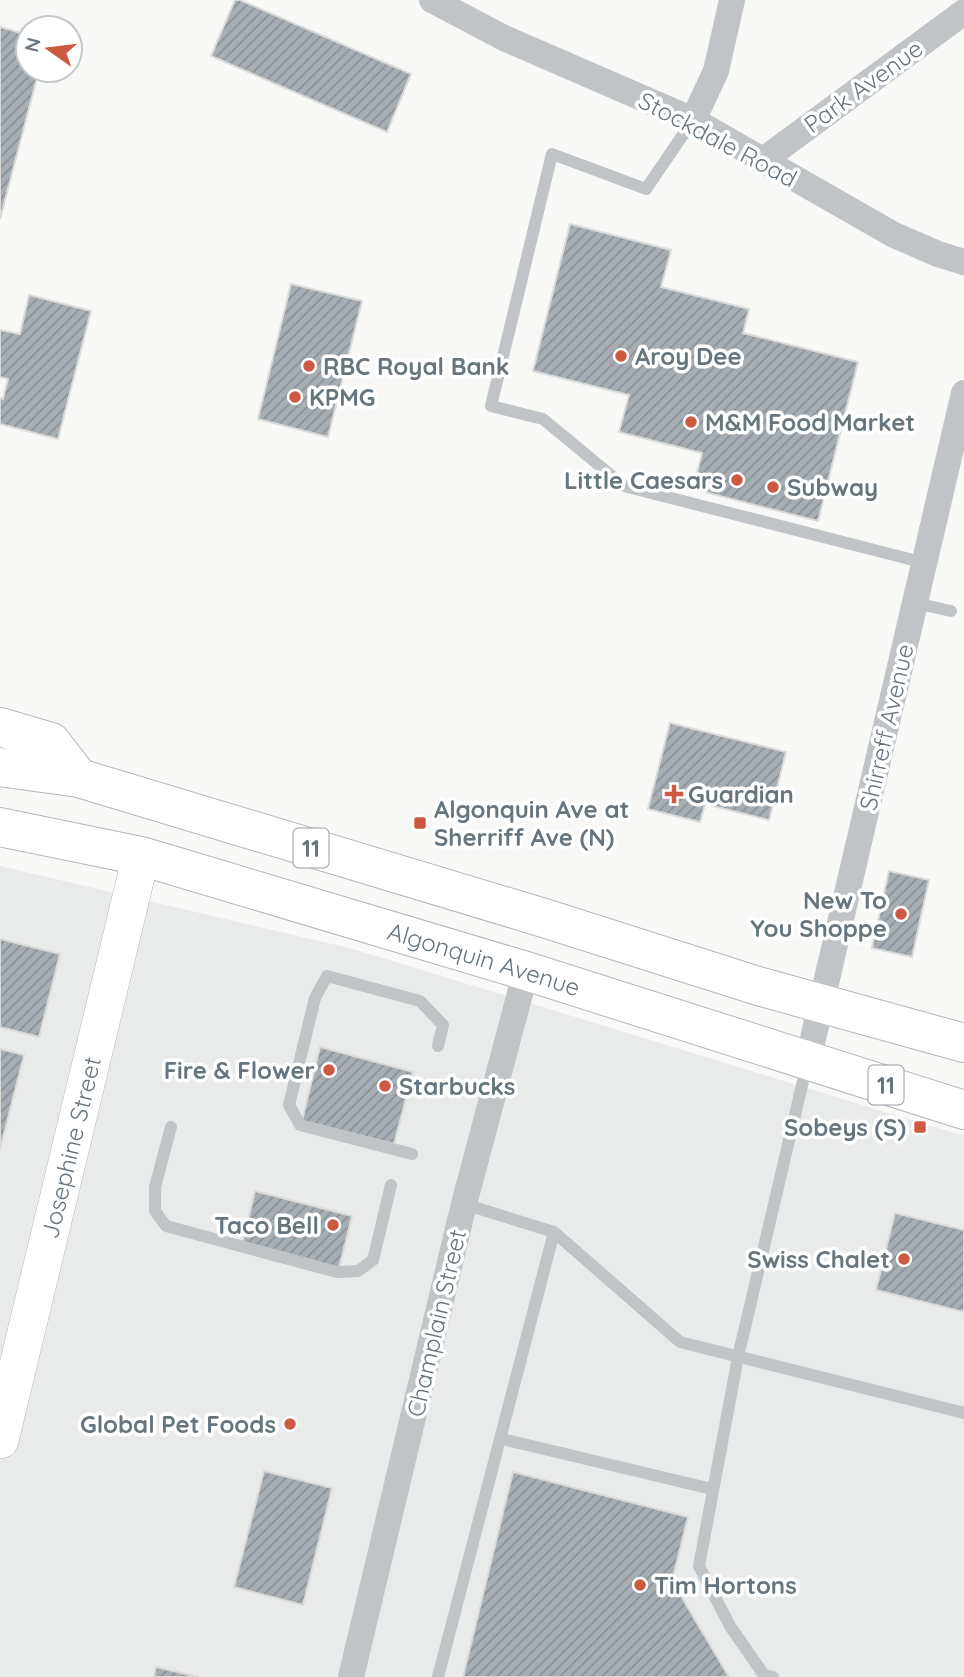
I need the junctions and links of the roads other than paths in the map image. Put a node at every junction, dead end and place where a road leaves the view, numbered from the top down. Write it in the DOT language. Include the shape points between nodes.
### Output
graph roads {
  1 [pos="432,0"];
  2 [pos="732,0"];
  3 [pos="964,12"];
  4 [pos="693,120"];
  5 [pos="762,161"];
  6 [pos="964,262"];
  7 [pos="964,393"];
  8 [pos="925,563"];
  9 [pos="915,603"];
  10 [pos="951,611"];
  11 [pos="0,727"];
  12 [pos="0,767"];
  13 [pos="79,778"];
  14 [pos="0,827"];
  15 [pos="141,856"];
  16 [pos="526,971"];
  17 [pos="822,1004"];
  18 [pos="964,1043"];
  19 [pos="438,1046"];
  20 [pos="808,1060"];
  21 [pos="964,1110"];
  22 [pos="171,1126"];
  23 [pos="412,1154"];
  24 [pos="391,1185"];
  25 [pos="464,1204"];
  26 [pos="554,1232"];
  27 [pos="738,1357"];
  28 [pos="964,1413"];
  29 [pos="502,1439"];
  30 [pos="0,1440"];
  31 [pos="712,1489"];
  32 [pos="351,1677"];
  33 [pos="438,1677"];
  34 [pos="773,1677"];
  1 -- 4 [label="street, Stockdale Road" via="504,38"];
  2 -- 4 [label="street" via="716,71"];
  3 -- 5 [label="street, Park Avenue"];
  4 -- 5 [label="street, Stockdale Road"];
  4 -- 8 [label="lane" via="646,189 552,154 491,406 543,419 624,486"];
  5 -- 6 [label="street, Stockdale Road" via="894,234"];
  7 -- 8 [label="street, Shirreff Avenue"];
  8 -- 9 [label="street, Shirreff Avenue"];
  9 -- 10 [label="lane"];
  9 -- 17 [label="street, Shirreff Avenue"];
  11 -- 13 [label="highway" via="51,742"];
  12 -- 13 [label="highway, 11"];
  13 -- 17 [label="highway, 11"];
  14 -- 15 [label="highway, Algonquin Avenue / 11"];
  15 -- 16 [label="highway, Algonquin Avenue / 11"];
  15 -- 30 [label="street, Josephine Street"];
  16 -- 20 [label="highway, Algonquin Avenue / 11"];
  16 -- 25 [label="street, Champlain Street"];
  17 -- 18 [label="highway, 11"];
  17 -- 20 [label="street, Shirreff Avenue"];
  19 -- 23 [label="lane" via="443,1026 419,1001 327,975 315,998 289,1105 300,1125"];
  20 -- 21 [label="highway, Algonquin Avenue / 11"];
  20 -- 27 [label="lane"];
  22 -- 24 [label="lane" via="155,1187 155,1211 166,1226 324,1269 358,1271 373,1260"];
  25 -- 26 [label="lane"];
  25 -- 32 [label="street, Champlain Street"];
  26 -- 27 [label="lane" via="680,1342"];
  26 -- 29 [label="lane"];
  27 -- 28 [label="lane"];
  27 -- 31 [label="lane"];
  29 -- 31 [label="lane"];
  29 -- 33 [label="lane"];
  31 -- 34 [label="lane" via="699,1566 730,1626 764,1675"];
}
